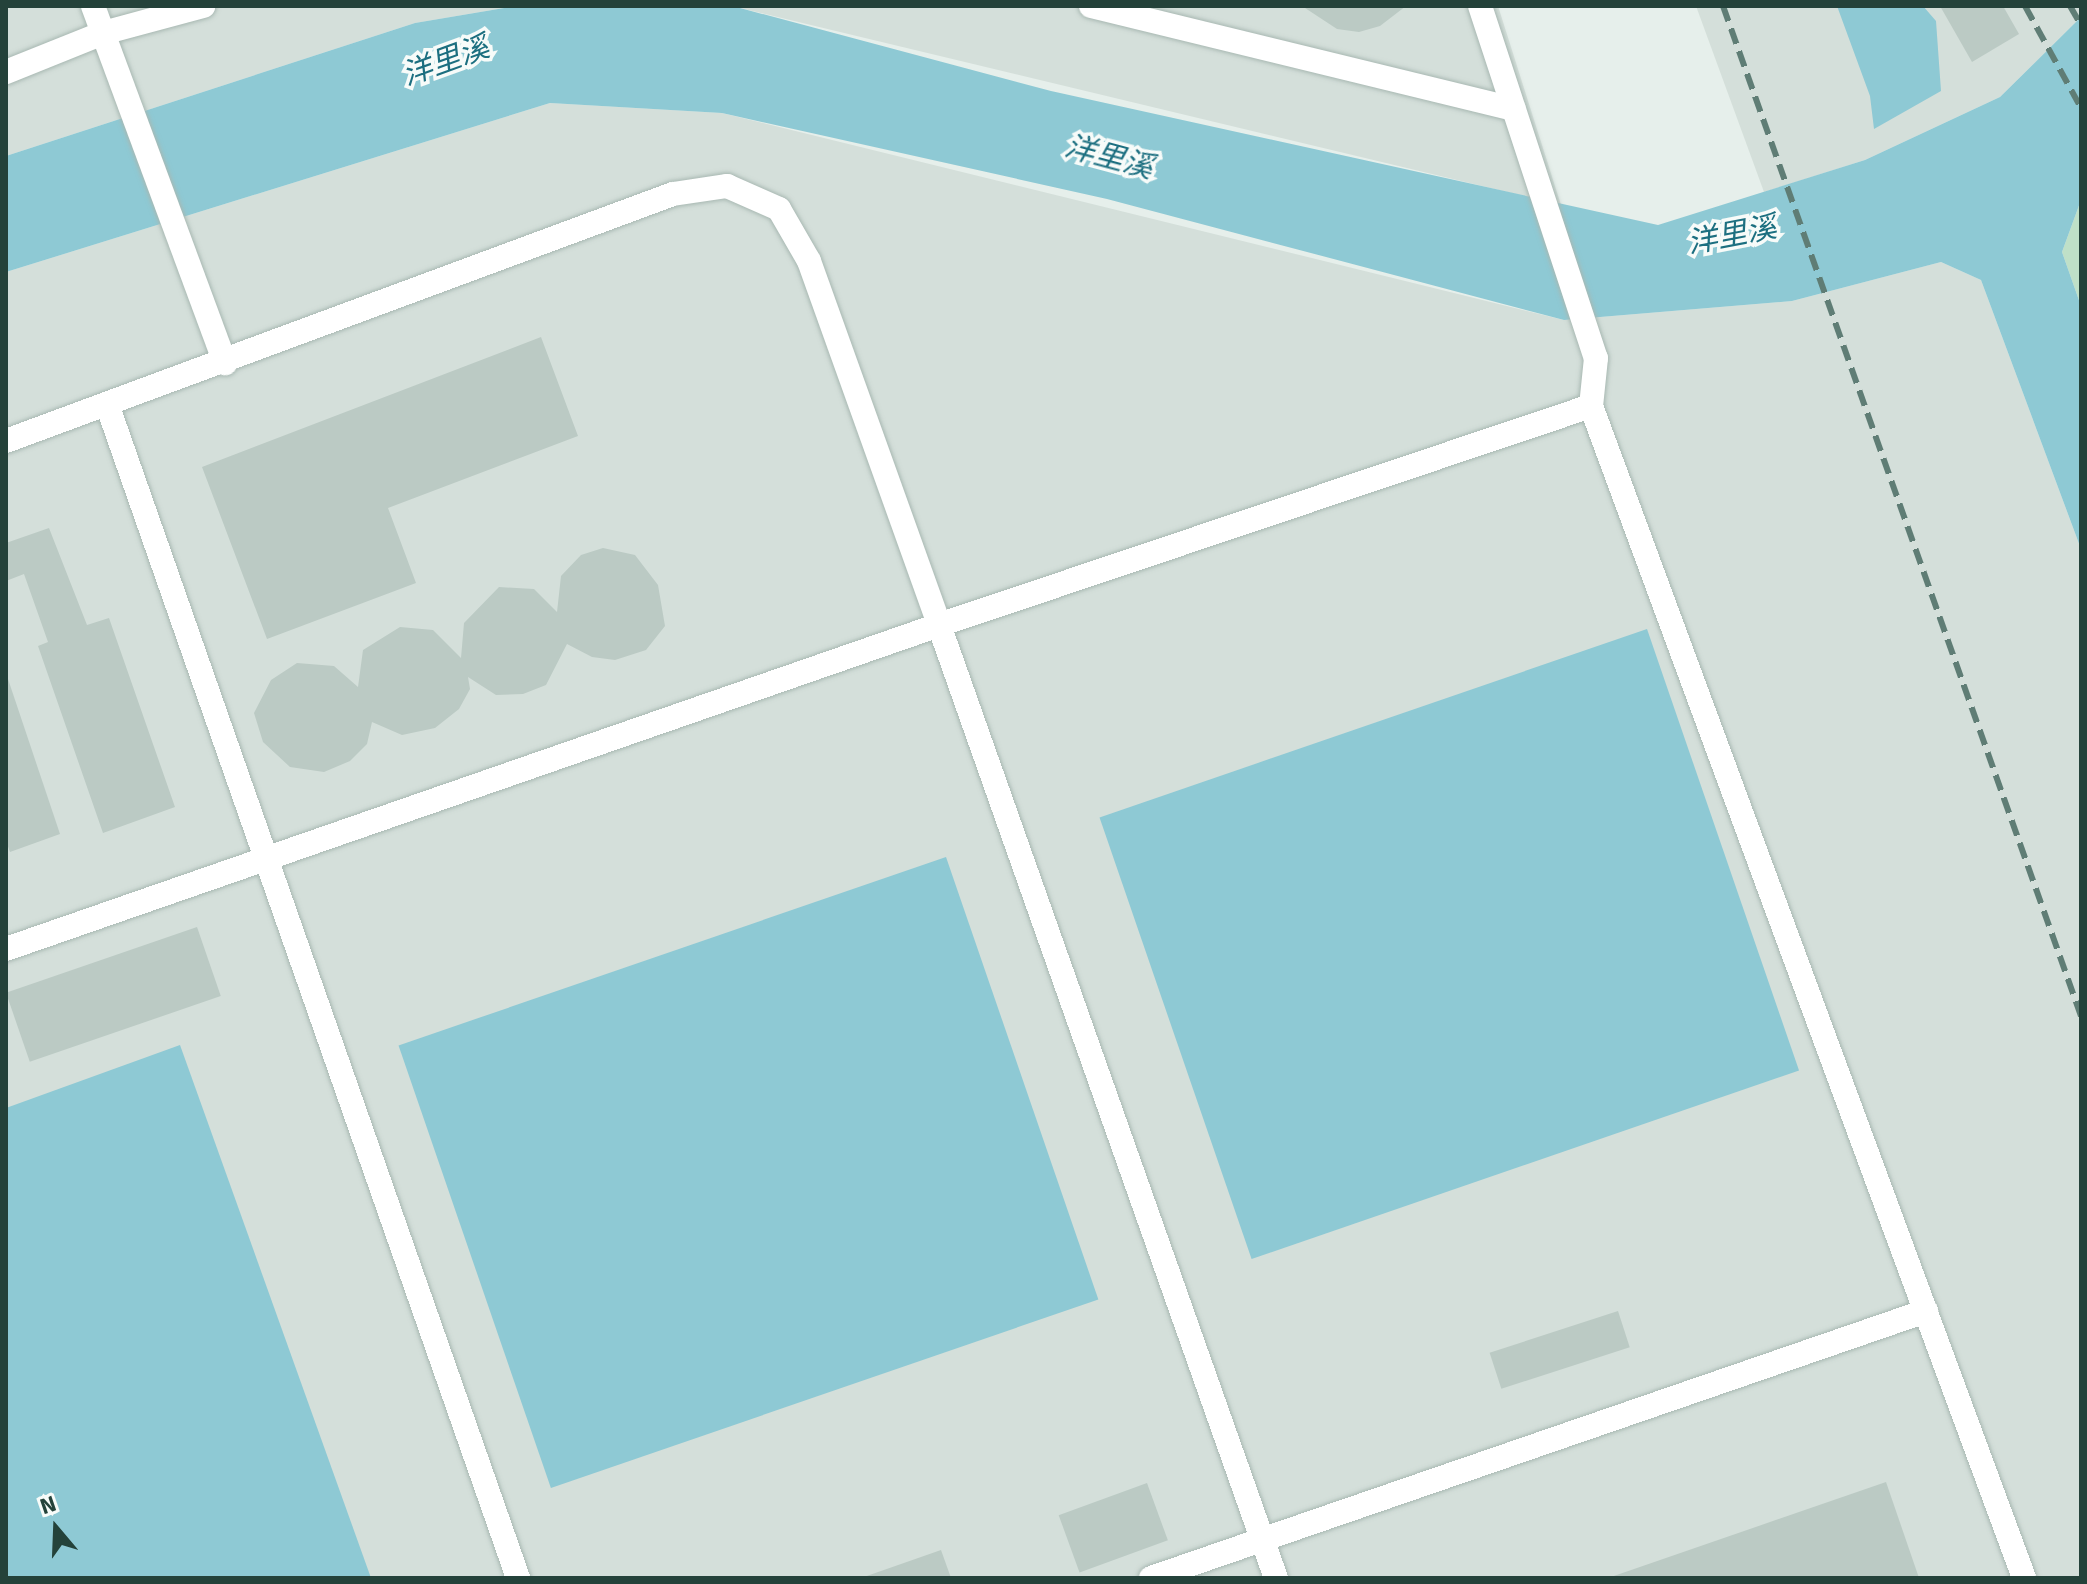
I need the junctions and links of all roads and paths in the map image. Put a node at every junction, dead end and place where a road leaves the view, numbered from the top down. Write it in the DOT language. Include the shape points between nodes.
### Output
graph roads {
  1 [pos="93,6"];
  2 [pos="203,6"];
  3 [pos="1091,6"];
  4 [pos="1480,6"];
  5 [pos="103,33"];
  6 [pos="6,72"];
  7 [pos="1514,109"];
  8 [pos="225,363"];
  9 [pos="1591,406"];
  10 [pos="108,407"];
  11 [pos="6,441"];
  12 [pos="939,625"];
  13 [pos="266,858"];
  14 [pos="6,949"];
  15 [pos="1926,1311"];
  16 [pos="1262,1540"];
  17 [pos="518,1578"];
  18 [pos="1151,1578"];
  19 [pos="1276,1578"];
  20 [pos="2024,1578"];
  1 -- 5 [label="lane"];
  2 -- 5 [label="lane"];
  3 -- 7 [label="lane"];
  4 -- 7 [label="lane"];
  5 -- 6 [label="lane"];
  5 -- 8 [label="lane"];
  7 -- 9 [label="lane" via="1596,358"];
  8 -- 10 [label="lane"];
  8 -- 12 [label="lane" via="673,194 727,186 779,209 809,261"];
  9 -- 12 [label="lane"];
  9 -- 15 [label="lane"];
  10 -- 11 [label="lane"];
  10 -- 13 [label="lane"];
  12 -- 13 [label="lane"];
  12 -- 16 [label="lane"];
  13 -- 14 [label="lane"];
  13 -- 17 [label="lane"];
  15 -- 16 [label="lane"];
  15 -- 20 [label="lane"];
  16 -- 18 [label="lane"];
  16 -- 19 [label="lane"];
}
